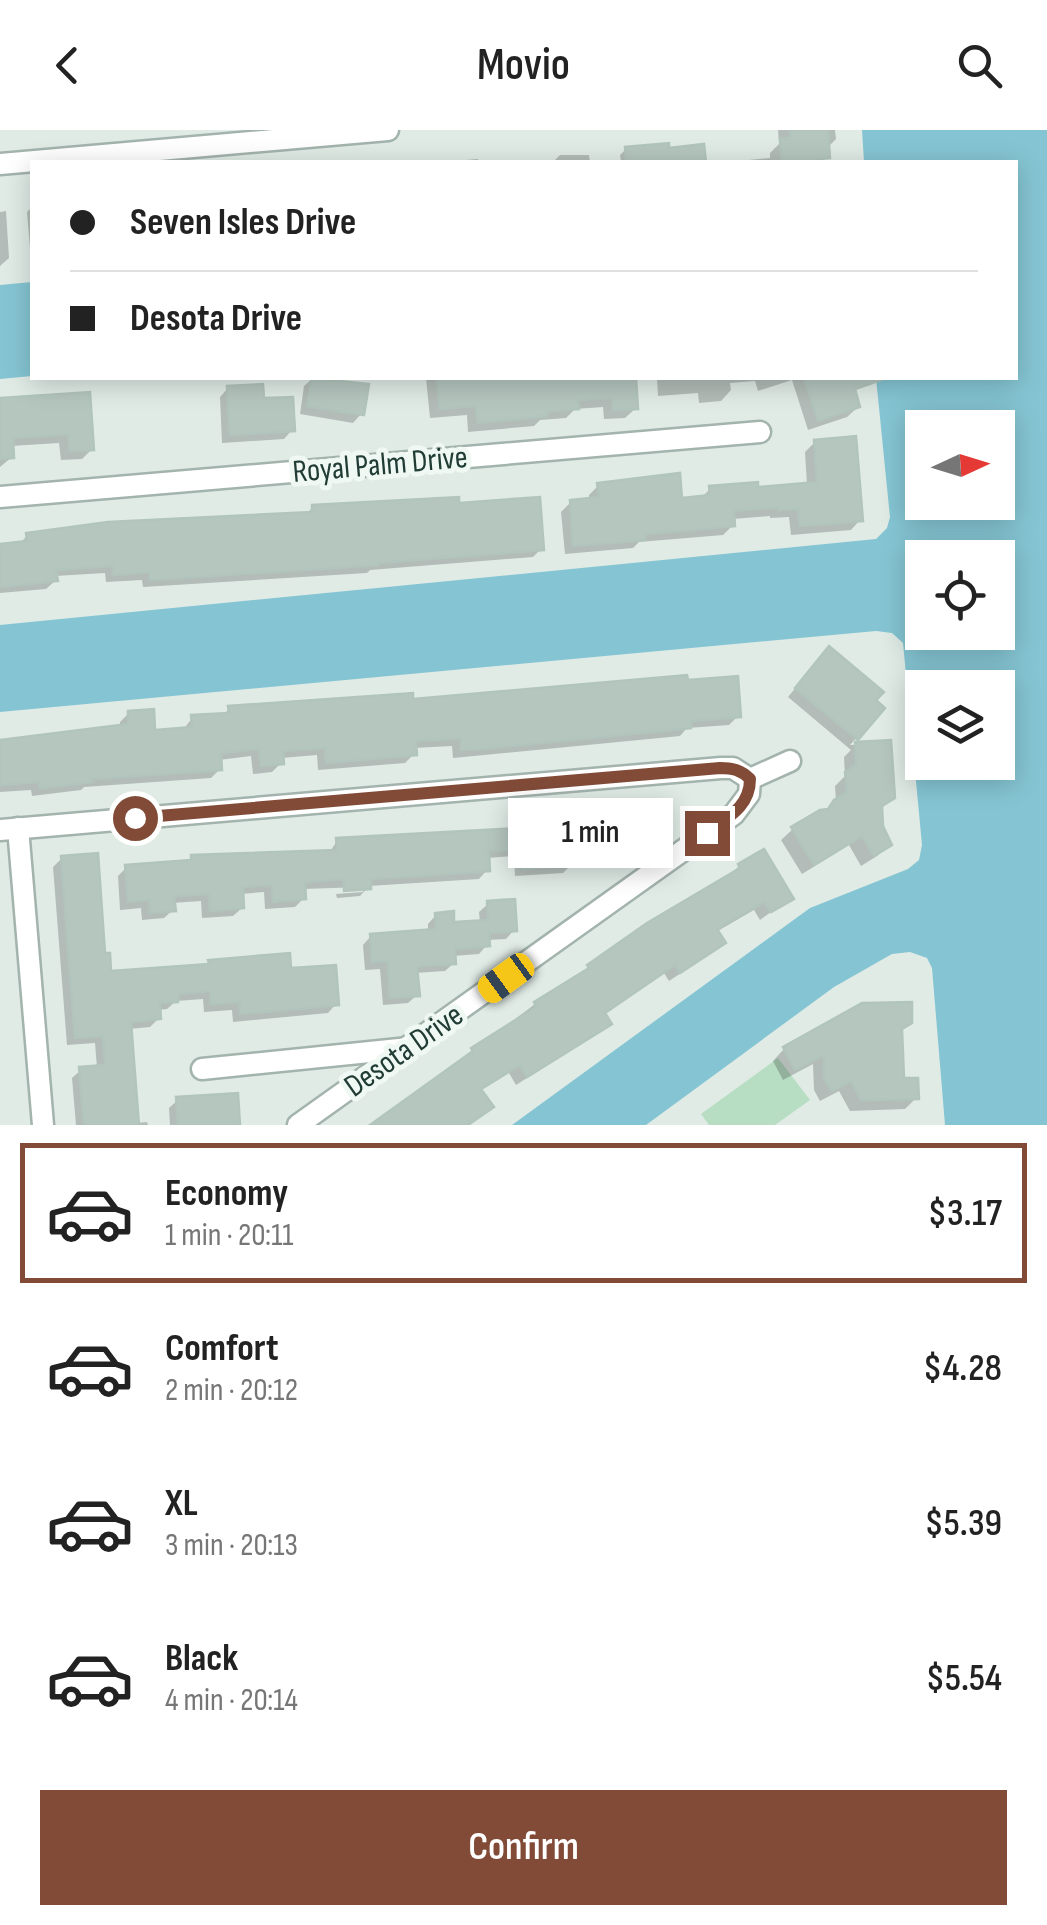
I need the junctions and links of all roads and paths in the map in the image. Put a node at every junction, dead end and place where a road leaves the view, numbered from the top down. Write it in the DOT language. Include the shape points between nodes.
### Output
graph roads {
  1 [pos="388,130"];
  2 [pos="46,160"];
  3 [pos="30,161"];
  4 [pos="0,164"];
  5 [pos="760,432"];
  6 [pos="0,497"];
  7 [pos="790,761"];
  8 [pos="750,779"];
  9 [pos="9,829"];
  10 [pos="410,1048"];
  11 [pos="202,1069"];
  12 [pos="43,1125"];
  13 [pos="298,1125"];
  1 -- 2 [label="street"];
  3 -- 4 [label="street"];
  5 -- 6 [label="street, Royal Palm Drive"];
  7 -- 8 [label="street"];
  8 -- 9 [label="street" via="720,768"];
  8 -- 10 [label="street, Desota Drive" via="749,794 734,814"];
  9 -- 12 [label="street"];
  10 -- 11 [label="street"];
  10 -- 13 [label="street, Desota Drive"];
}
